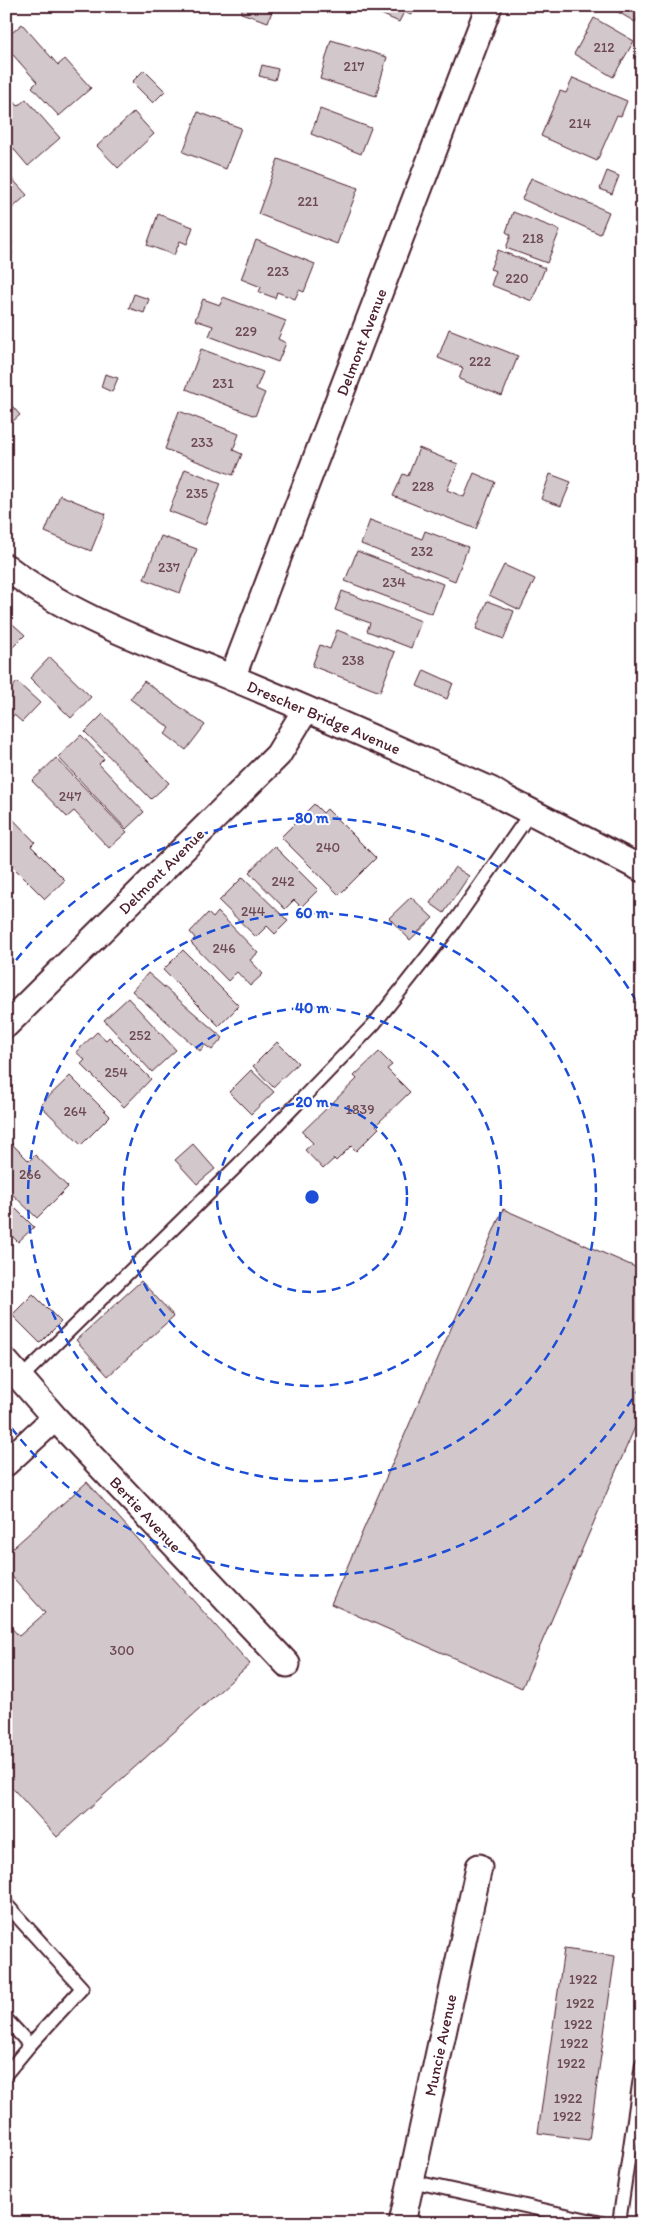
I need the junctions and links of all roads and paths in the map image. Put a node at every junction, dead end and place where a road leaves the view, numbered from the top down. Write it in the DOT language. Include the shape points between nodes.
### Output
graph roads {
  1 [pos="489,6"];
  2 [pos="6,567"];
  3 [pos="232,678"];
  4 [pos="306,709"];
  5 [pos="531,812"];
  6 [pos="642,869"];
  7 [pos="6,1025"];
  8 [pos="13,1370"];
  9 [pos="55,1418"];
  10 [pos="6,1463"];
  11 [pos="287,1664"];
  12 [pos="478,1867"];
  13 [pos="6,1904"];
  14 [pos="6,2019"];
  15 [pos="30,2045"];
  16 [pos="642,2064"];
  17 [pos="6,2074"];
  18 [pos="411,2180"];
  19 [pos="402,2223"];
  20 [pos="602,2223"];
  21 [pos="619,2223"];
  1 -- 3 [label="street, Delmont Avenue"];
  2 -- 3 [label="street, Drescher Bridge Avenue" via="54,599 130,636"];
  3 -- 4 [label="street, Drescher Bridge Avenue"];
  4 -- 5 [label="street, Drescher Bridge Avenue" via="491,790"];
  4 -- 7 [label="street, Delmont Avenue" via="278,755"];
  5 -- 6 [label="street, Drescher Bridge Avenue"];
  5 -- 8 [label="lane" via="452,925 374,1024 239,1164"];
  8 -- 9 [label="street, Bertie Avenue"];
  9 -- 10 [label="street"];
  9 -- 11 [label="street, Bertie Avenue"];
  12 -- 18 [label="street, Muncie Avenue"];
  13 -- 15 [label="lane" via="82,1988"];
  14 -- 15 [label="lane"];
  15 -- 17 [label="lane"];
  16 -- 21 [label="lane"];
  18 -- 19 [label="street, Muncie Avenue"];
  18 -- 20 [label="lane"];
}
